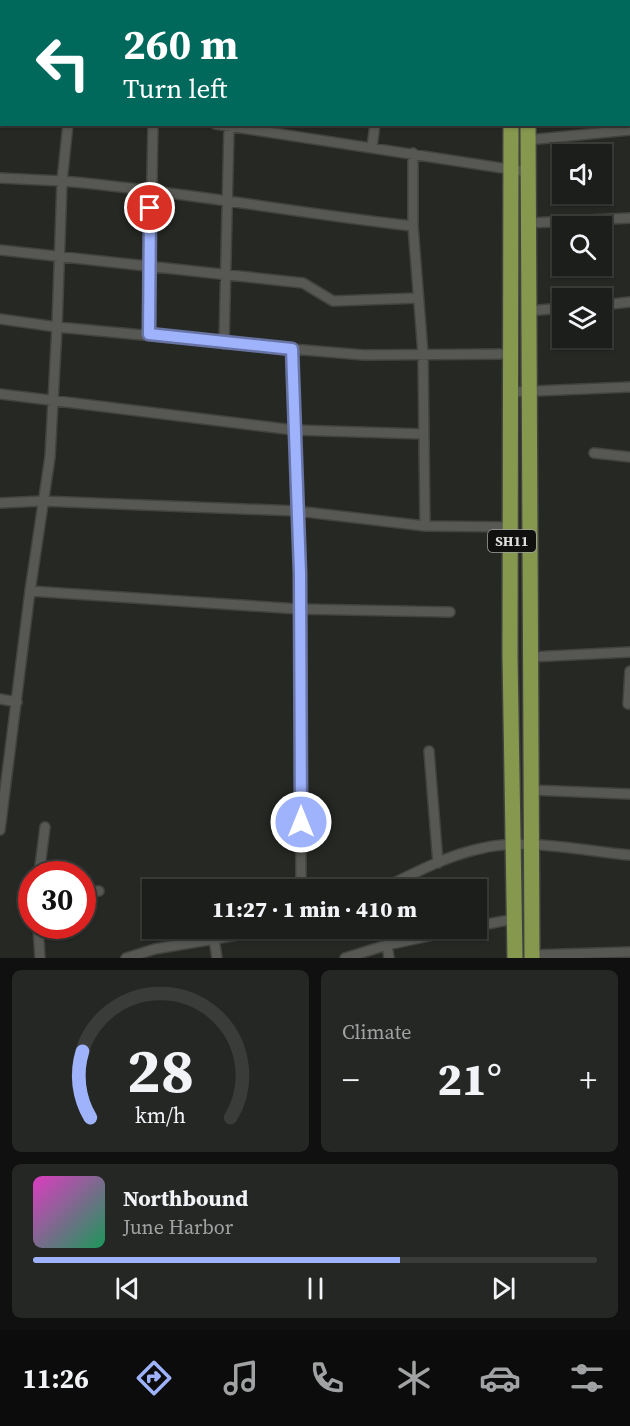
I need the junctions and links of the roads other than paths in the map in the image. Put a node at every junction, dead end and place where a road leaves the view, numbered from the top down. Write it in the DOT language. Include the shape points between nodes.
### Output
graph roads {
  1 [pos="68,126"];
  2 [pos="153,126"];
  3 [pos="229,126"];
  4 [pos="292,126"];
  5 [pos="375,126"];
  6 [pos="512,126"];
  7 [pos="604,128"];
  8 [pos="630,130"];
  9 [pos="528,132"];
  10 [pos="291,136"];
  11 [pos="372,147"];
  12 [pos="413,153"];
  13 [pos="512,170"];
  14 [pos="528,172"];
  15 [pos="0,178"];
  16 [pos="62,181"];
  17 [pos="150,188"];
  18 [pos="227,199"];
  19 [pos="630,218"];
  20 [pos="529,223"];
  21 [pos="412,226"];
  22 [pos="0,250"];
  23 [pos="59,256"];
  24 [pos="149,267"];
  25 [pos="226,275"];
  26 [pos="418,298"];
  27 [pos="630,302"];
  28 [pos="612,304"];
  29 [pos="552,309"];
  30 [pos="528,311"];
  31 [pos="0,318"];
  32 [pos="57,327"];
  33 [pos="149,334"];
  34 [pos="224,344"];
  35 [pos="292,349"];
  36 [pos="423,354"];
  37 [pos="511,354"];
  38 [pos="630,387"];
  39 [pos="511,392"];
  40 [pos="528,392"];
  41 [pos="0,394"];
  42 [pos="55,403"];
  43 [pos="294,430"];
  44 [pos="424,434"];
  45 [pos="594,453"];
  46 [pos="630,457"];
  47 [pos="42,501"];
  48 [pos="0,503"];
  49 [pos="297,511"];
  50 [pos="425,526"];
  51 [pos="513,527"];
  52 [pos="30,591"];
  53 [pos="299,609"];
  54 [pos="450,612"];
  55 [pos="630,652"];
  56 [pos="531,657"];
  57 [pos="630,671"];
  58 [pos="0,699"];
  59 [pos="17,702"];
  60 [pos="628,704"];
  61 [pos="429,751"];
  62 [pos="531,790"];
  63 [pos="630,794"];
  64 [pos="45,827"];
  65 [pos="0,830"];
  66 [pos="512,845"];
  67 [pos="532,846"];
  68 [pos="630,855"];
  69 [pos="41,861"];
  70 [pos="438,863"];
  71 [pos="301,879"];
  72 [pos="404,879"];
  73 [pos="96,891"];
  74 [pos="99,891"];
  75 [pos="514,918"];
  76 [pos="487,924"];
  77 [pos="38,939"];
  78 [pos="214,939"];
  79 [pos="415,939"];
  80 [pos="387,945"];
  81 [pos="630,952"];
  82 [pos="532,957"];
  83 [pos="39,958"];
  84 [pos="128,958"];
  85 [pos="217,958"];
  86 [pos="345,958"];
  87 [pos="390,958"];
  88 [pos="515,958"];
  1 -- 16 [label="street"];
  2 -- 17 [label="street"];
  3 -- 10 [label="street"];
  3 -- 18 [label="street"];
  4 -- 10 [label="street"];
  5 -- 11 [label="street"];
  6 -- 13 [label="main road, SH11"];
  7 -- 8 [label="street"];
  7 -- 9 [label="street"];
  9 -- 14 [label="main road, SH11"];
  10 -- 11 [label="street"];
  11 -- 12 [label="street"];
  12 -- 13 [label="street"];
  12 -- 21 [label="street"];
  13 -- 14 [label="street"];
  13 -- 37 [label="main road, SH11"];
  14 -- 20 [label="main road, SH11"];
  15 -- 16 [label="street"];
  16 -- 17 [label="street"];
  16 -- 23 [label="street"];
  17 -- 18 [label="street"];
  17 -- 24 [label="street"];
  18 -- 21 [label="street"];
  18 -- 25 [label="street"];
  19 -- 20 [label="street"];
  20 -- 30 [label="main road, SH11"];
  21 -- 26 [label="street"];
  22 -- 23 [label="street"];
  23 -- 24 [label="street"];
  23 -- 32 [label="street"];
  24 -- 25 [label="street"];
  24 -- 33 [label="street"];
  25 -- 26 [label="street" via="303,283 333,301"];
  25 -- 34 [label="street"];
  26 -- 36 [label="street"];
  27 -- 28 [label="street"];
  29 -- 30 [label="street"];
  30 -- 40 [label="main road, SH11"];
  31 -- 32 [label="street"];
  32 -- 33 [label="street"];
  32 -- 42 [label="street"];
  33 -- 34 [label="street"];
  34 -- 35 [label="street"];
  35 -- 36 [label="street" via="364,355"];
  35 -- 43 [label="street"];
  36 -- 37 [label="street"];
  36 -- 44 [label="street"];
  37 -- 39 [label="main road, SH11"];
  38 -- 40 [label="street"];
  39 -- 40 [label="street"];
  39 -- 51 [label="main road, SH11"];
  40 -- 56 [label="main road, SH11"];
  41 -- 42 [label="street"];
  42 -- 43 [label="street"];
  42 -- 47 [label="street"];
  43 -- 44 [label="street"];
  43 -- 49 [label="street"];
  44 -- 50 [label="street"];
  45 -- 46 [label="street"];
  47 -- 48 [label="street"];
  47 -- 49 [label="street"];
  47 -- 52 [label="street"];
  49 -- 50 [label="street"];
  49 -- 53 [label="street"];
  50 -- 51 [label="street"];
  51 -- 66 [label="main road, SH11"];
  52 -- 53 [label="street"];
  52 -- 59 [label="street"];
  53 -- 54 [label="street"];
  53 -- 71 [label="street"];
  55 -- 56 [label="street"];
  56 -- 62 [label="main road, SH11"];
  57 -- 60 [label="street"];
  58 -- 59 [label="street"];
  59 -- 65 [label="street"];
  61 -- 70 [label="street"];
  62 -- 63 [label="street"];
  62 -- 67 [label="main road, SH11"];
  64 -- 69 [label="street"];
  66 -- 67 [label="street"];
  66 -- 70 [label="street" via="485,847"];
  66 -- 75 [label="main road, SH11"];
  67 -- 68 [label="street"];
  67 -- 82 [label="main road, SH11"];
  70 -- 72 [label="street"];
  73 -- 74 [label="street"];
  75 -- 76 [label="street"];
  75 -- 88 [label="main road, SH11"];
  77 -- 83 [label="street"];
  78 -- 84 [label="street"];
  78 -- 85 [label="street"];
  79 -- 80 [label="street"];
  80 -- 86 [label="street"];
  80 -- 87 [label="street"];
  81 -- 82 [label="street"];
}
